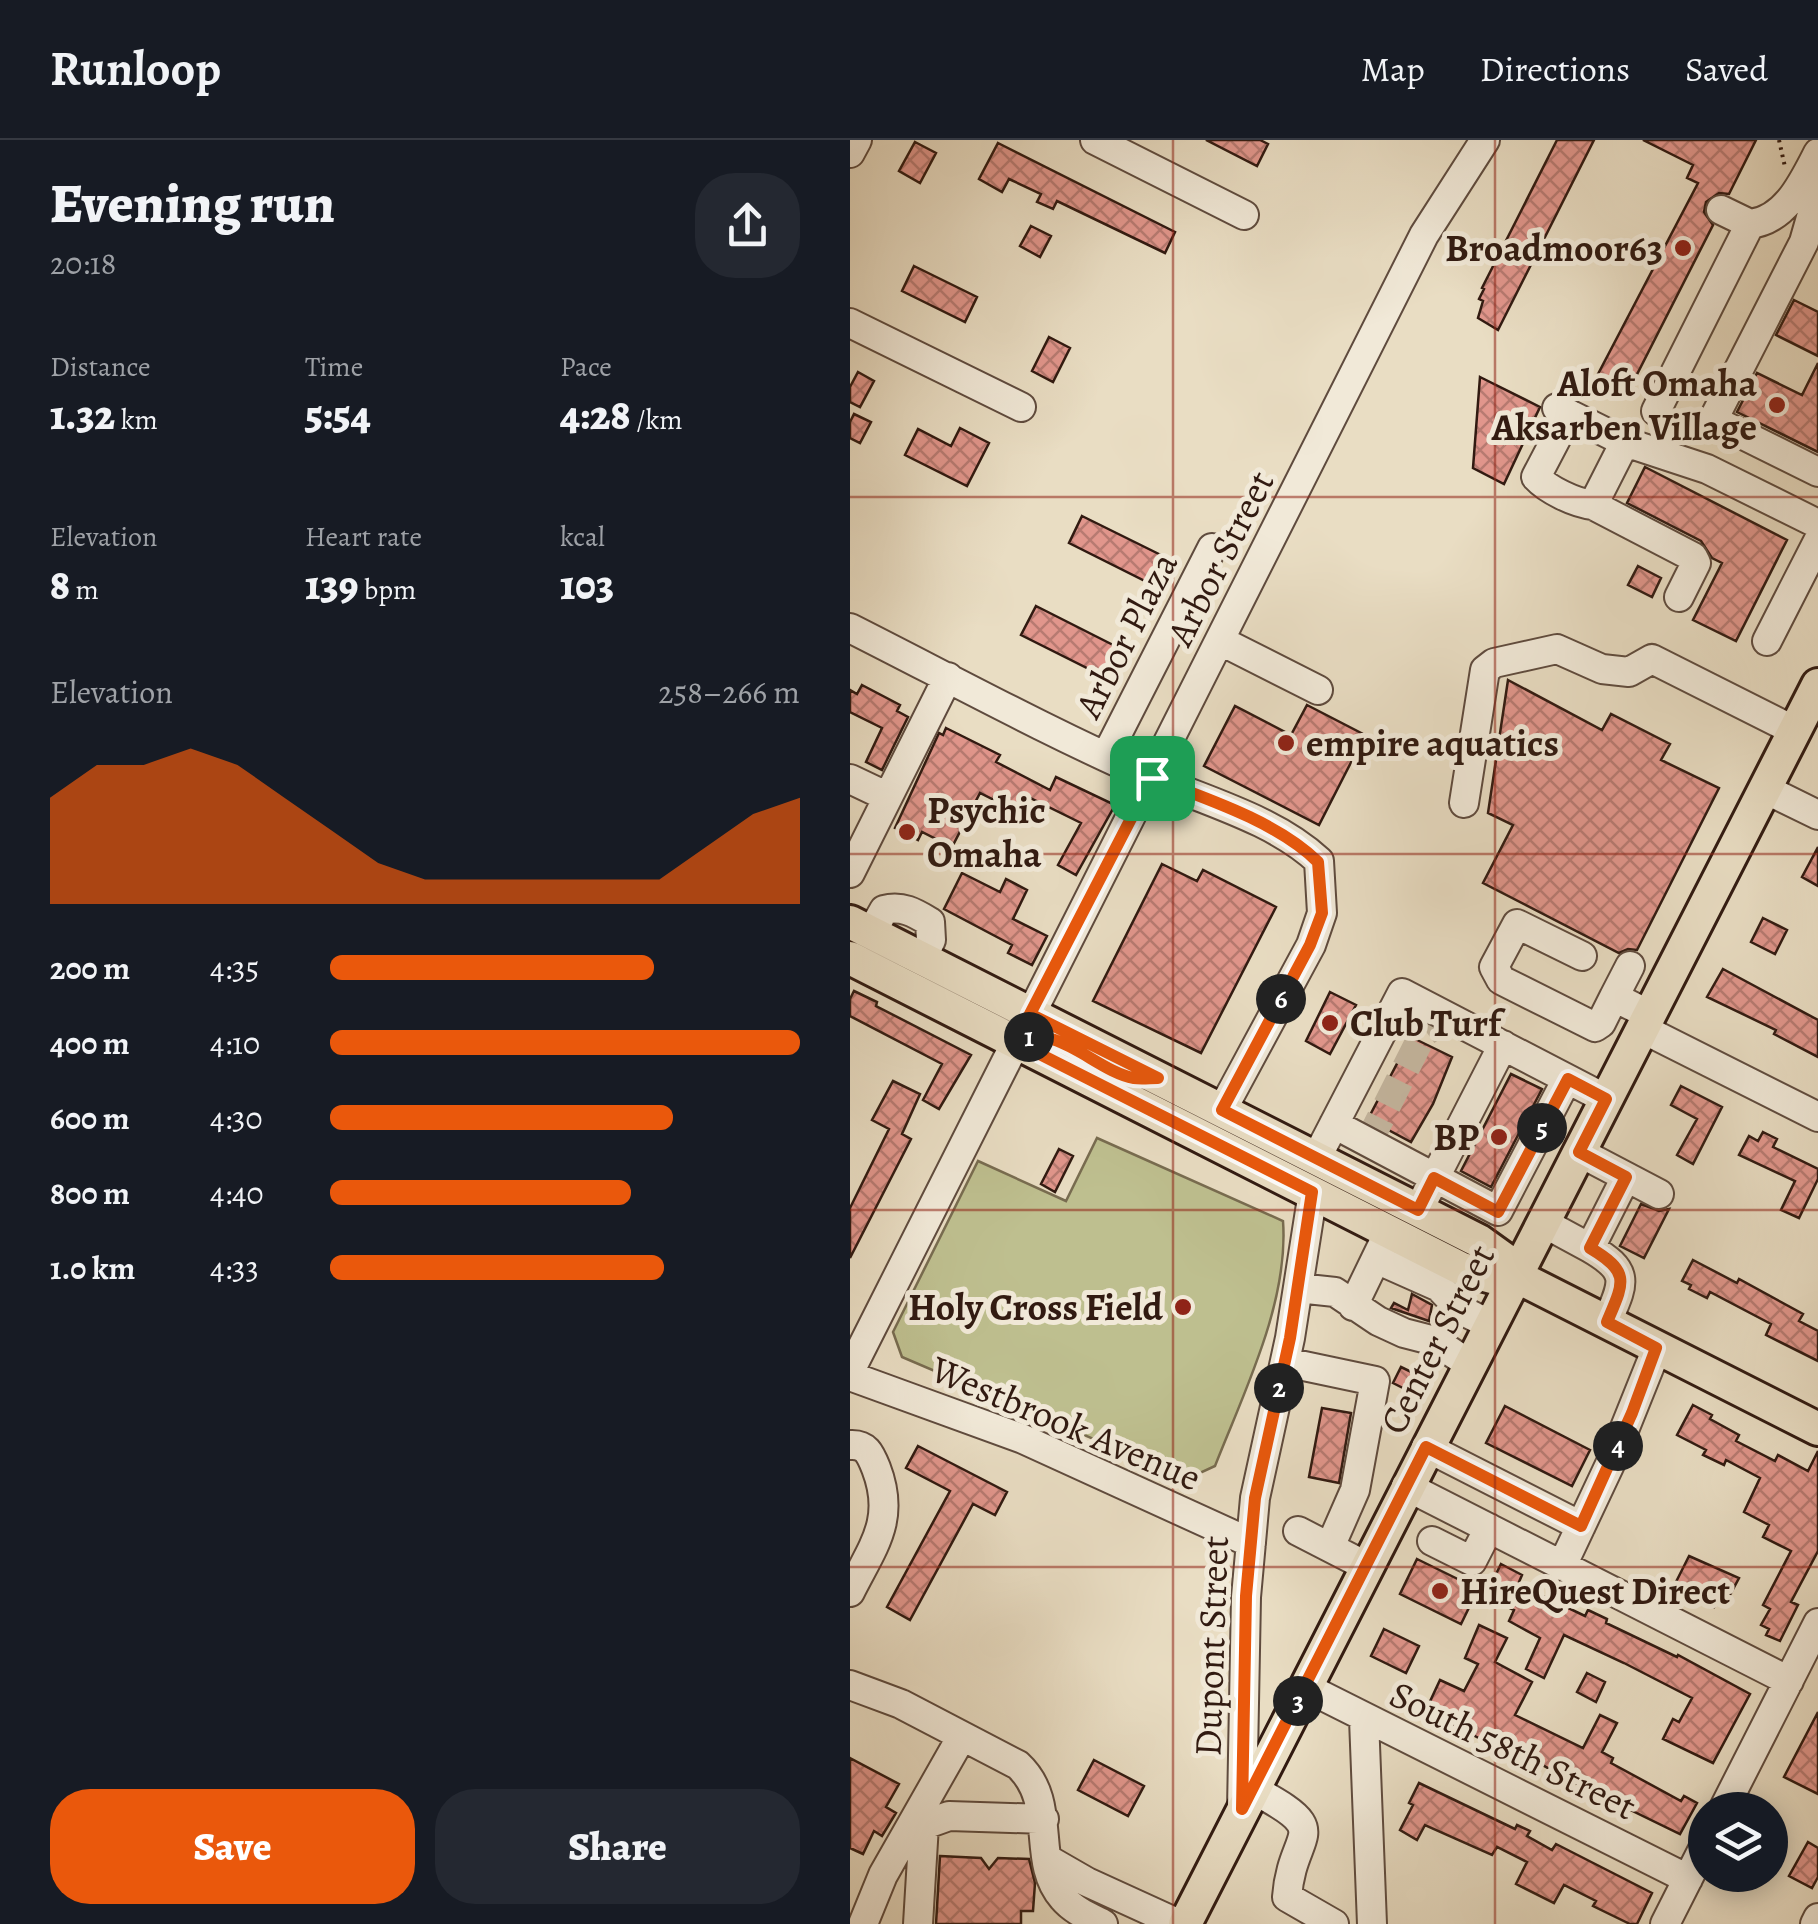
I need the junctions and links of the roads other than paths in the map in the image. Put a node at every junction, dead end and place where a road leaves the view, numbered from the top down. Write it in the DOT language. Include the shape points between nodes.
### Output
graph roads {
  1 [pos="857,140"];
  2 [pos="1095,140"];
  3 [pos="1485,140"];
  4 [pos="850,153"];
  5 [pos="1818,153"];
  6 [pos="1806,182"];
  7 [pos="1721,210"];
  8 [pos="1244,215"];
  9 [pos="1750,224"];
  10 [pos="1811,246"];
  11 [pos="850,323"];
  12 [pos="1021,407"];
  13 [pos="1656,412"];
  14 [pos="1626,442"];
  15 [pos="1818,472"];
  16 [pos="1593,505"];
  17 [pos="1818,524"];
  18 [pos="1818,541"];
  19 [pos="1212,548"];
  20 [pos="1679,596"];
  21 [pos="850,628"];
  22 [pos="1220,640"];
  23 [pos="1766,641"];
  24 [pos="948,678"];
  25 [pos="1818,685"];
  26 [pos="1318,690"];
  27 [pos="1795,730"];
  28 [pos="1106,756"];
  29 [pos="1152,778"];
  30 [pos="850,779"];
  31 [pos="1765,788"];
  32 [pos="888,798"];
  33 [pos="1464,802"];
  34 [pos="1818,815"];
  35 [pos="850,873"];
  36 [pos="857,937"];
  37 [pos="1582,956"];
  38 [pos="1630,966"];
  39 [pos="1614,997"];
  40 [pos="1646,1022"];
  41 [pos="1023,1028"];
  42 [pos="1503,1045"];
  43 [pos="1568,1079"];
  44 [pos="1606,1099"];
  45 [pos="1222,1110"];
  46 [pos="1818,1118"];
  47 [pos="1334,1124"];
  48 [pos="1579,1152"];
  49 [pos="1317,1158"];
  50 [pos="1626,1177"];
  51 [pos="1434,1178"];
  52 [pos="1312,1192"];
  53 [pos="1659,1194"];
  54 [pos="1418,1210"];
  55 [pos="1542,1222"];
  56 [pos="1383,1245"];
  57 [pos="1590,1248"];
  58 [pos="1514,1276"];
  59 [pos="1298,1288"];
  60 [pos="1353,1306"];
  61 [pos="1607,1322"];
  62 [pos="1489,1324"];
  63 [pos="1656,1348"];
  64 [pos="1285,1362"];
  65 [pos="1469,1364"];
  66 [pos="850,1374"];
  67 [pos="1818,1429"];
  68 [pos="850,1445"];
  69 [pos="1426,1447"];
  70 [pos="1406,1486"];
  71 [pos="1581,1526"];
  72 [pos="1489,1528"];
  73 [pos="1298,1531"];
  74 [pos="1432,1542"];
  75 [pos="1251,1543"];
  76 [pos="1330,1548"];
  77 [pos="1366,1566"];
  78 [pos="1562,1566"];
  79 [pos="850,1592"];
  80 [pos="1818,1622"];
  81 [pos="1789,1680"];
  82 [pos="850,1685"];
  83 [pos="1305,1687"];
  84 [pos="1364,1718"];
  85 [pos="962,1736"];
  86 [pos="1732,1792"];
  87 [pos="1247,1799"];
  88 [pos="1044,1819"];
  89 [pos="919,1822"];
  90 [pos="1047,1859"];
  91 [pos="1688,1880"];
  92 [pos="1100,1923"];
  93 [pos="863,1924"];
  94 [pos="918,1924"];
  95 [pos="1182,1924"];
  96 [pos="1334,1924"];
  97 [pos="1372,1924"];
  98 [pos="1665,1924"];
  1 -- 4 [label="street"];
  2 -- 8 [label="street"];
  3 -- 22 [label="street, Arbor Street" via="1424,235"];
  5 -- 6 [label="street"];
  6 -- 9 [label="street" via="1785,206"];
  6 -- 10 [label="street"];
  7 -- 9 [label="street"];
  9 -- 13 [label="street"];
  10 -- 15 [label="street" via="1713,420"];
  11 -- 12 [label="street"];
  14 -- 16 [label="street"];
  14 -- 16 [label="street" via="1563,411 1536,476"];
  14 -- 17 [label="street" via="1707,470"];
  16 -- 20 [label="street" via="1694,557"];
  18 -- 23 [label="street"];
  19 -- 28 [label="street, Arbor Plaza"];
  21 -- 24 [label="street"];
  22 -- 26 [label="street"];
  22 -- 29 [label="street, Arbor Street"];
  24 -- 28 [label="street"];
  24 -- 32 [label="street"];
  25 -- 27 [label="main road, Center Street"];
  27 -- 31 [label="main road, Center Street"];
  27 -- 33 [label="street" via="1652,659 1629,672 1602,669 1556,649 1485,670"];
  28 -- 29 [label="street"];
  29 -- 41 [label="street, Arbor Street"];
  29 -- 45 [label="street" via="1301,845 1318,862 1322,913 1310,945"];
  30 -- 32 [label="street"];
  31 -- 34 [label="street"];
  31 -- 40 [label="main road, Center Street"];
  32 -- 35 [label="street"];
  36 -- 41 [label="main road" via="922,958"];
  36 -- 41 [label="main road" via="897,982 923,978"];
  37 -- 39 [label="street" via="1517,924 1494,967 1501,980 1595,1027"];
  38 -- 39 [label="street"];
  39 -- 40 [label="street"];
  40 -- 44 [label="main road, Center Street"];
  40 -- 46 [label="street"];
  41 -- 45 [label="main road" via="1158,1078"];
  41 -- 52 [label="main road"];
  41 -- 66 [label="street, Arbor Street"];
  42 -- 43 [label="street"];
  42 -- 47 [label="street" via="1402,992"];
  42 -- 51 [label="street"];
  43 -- 44 [label="street"];
  43 -- 51 [label="street" via="1498,1212"];
  44 -- 48 [label="main road, Center Street"];
  45 -- 49 [label="main road"];
  47 -- 49 [label="street"];
  47 -- 51 [label="street"];
  48 -- 50 [label="street"];
  48 -- 55 [label="main road, Center Street"];
  49 -- 54 [label="main road"];
  50 -- 53 [label="street"];
  50 -- 57 [label="street"];
  51 -- 54 [label="street"];
  52 -- 56 [label="main road"];
  52 -- 59 [label="street, Dupont Street"];
  54 -- 58 [label="main road" via="1492,1249"];
  55 -- 57 [label="street"];
  55 -- 58 [label="main road, Center Street"];
  56 -- 58 [label="main road" via="1479,1275"];
  56 -- 60 [label="street"];
  56 -- 62 [label="street" via="1409,1274"];
  57 -- 61 [label="street" via="1620,1272"];
  58 -- 61 [label="main road"];
  58 -- 62 [label="main road, Center Street"];
  59 -- 60 [label="street" via="1335,1292"];
  59 -- 64 [label="street, Dupont Street"];
  60 -- 65 [label="street" via="1435,1341"];
  61 -- 63 [label="main road"];
  62 -- 65 [label="main road, Center Street"];
  63 -- 67 [label="main road"];
  63 -- 71 [label="street"];
  64 -- 75 [label="street, Dupont Street"];
  64 -- 76 [label="street" via="1375,1381 1355,1490"];
  65 -- 69 [label="main road, Center Street"];
  66 -- 75 [label="street, Westbrook Avenue" via="1022,1439"];
  68 -- 79 [label="street" via="868,1450 886,1504"];
  69 -- 70 [label="main road, Center Street"];
  69 -- 71 [label="street"];
  70 -- 72 [label="street"];
  70 -- 77 [label="main road, Center Street"];
  71 -- 78 [label="street"];
  72 -- 74 [label="street" via="1472,1562"];
  72 -- 78 [label="street"];
  73 -- 76 [label="street"];
  75 -- 87 [label="street, Dupont Street"];
  76 -- 77 [label="street"];
  77 -- 83 [label="main road, Center Street"];
  78 -- 81 [label="street"];
  80 -- 81 [label="street"];
  81 -- 86 [label="street"];
  82 -- 85 [label="street"];
  83 -- 84 [label="street, South 58th Street"];
  83 -- 87 [label="main road, Center Street"];
  84 -- 91 [label="street, South 58th Street"];
  84 -- 97 [label="street"];
  85 -- 88 [label="street" via="1033,1779"];
  85 -- 89 [label="street"];
  87 -- 95 [label="main road, Center Street"];
  87 -- 96 [label="street" via="1291,1809 1300,1819 1304,1842 1288,1897"];
  88 -- 89 [label="street" via="948,1816"];
  88 -- 90 [label="street"];
  89 -- 93 [label="street" via="883,1875"];
  89 -- 94 [label="street"];
  90 -- 92 [label="street" via="1064,1900"];
  90 -- 95 [label="street"];
  91 -- 98 [label="street"];
}
